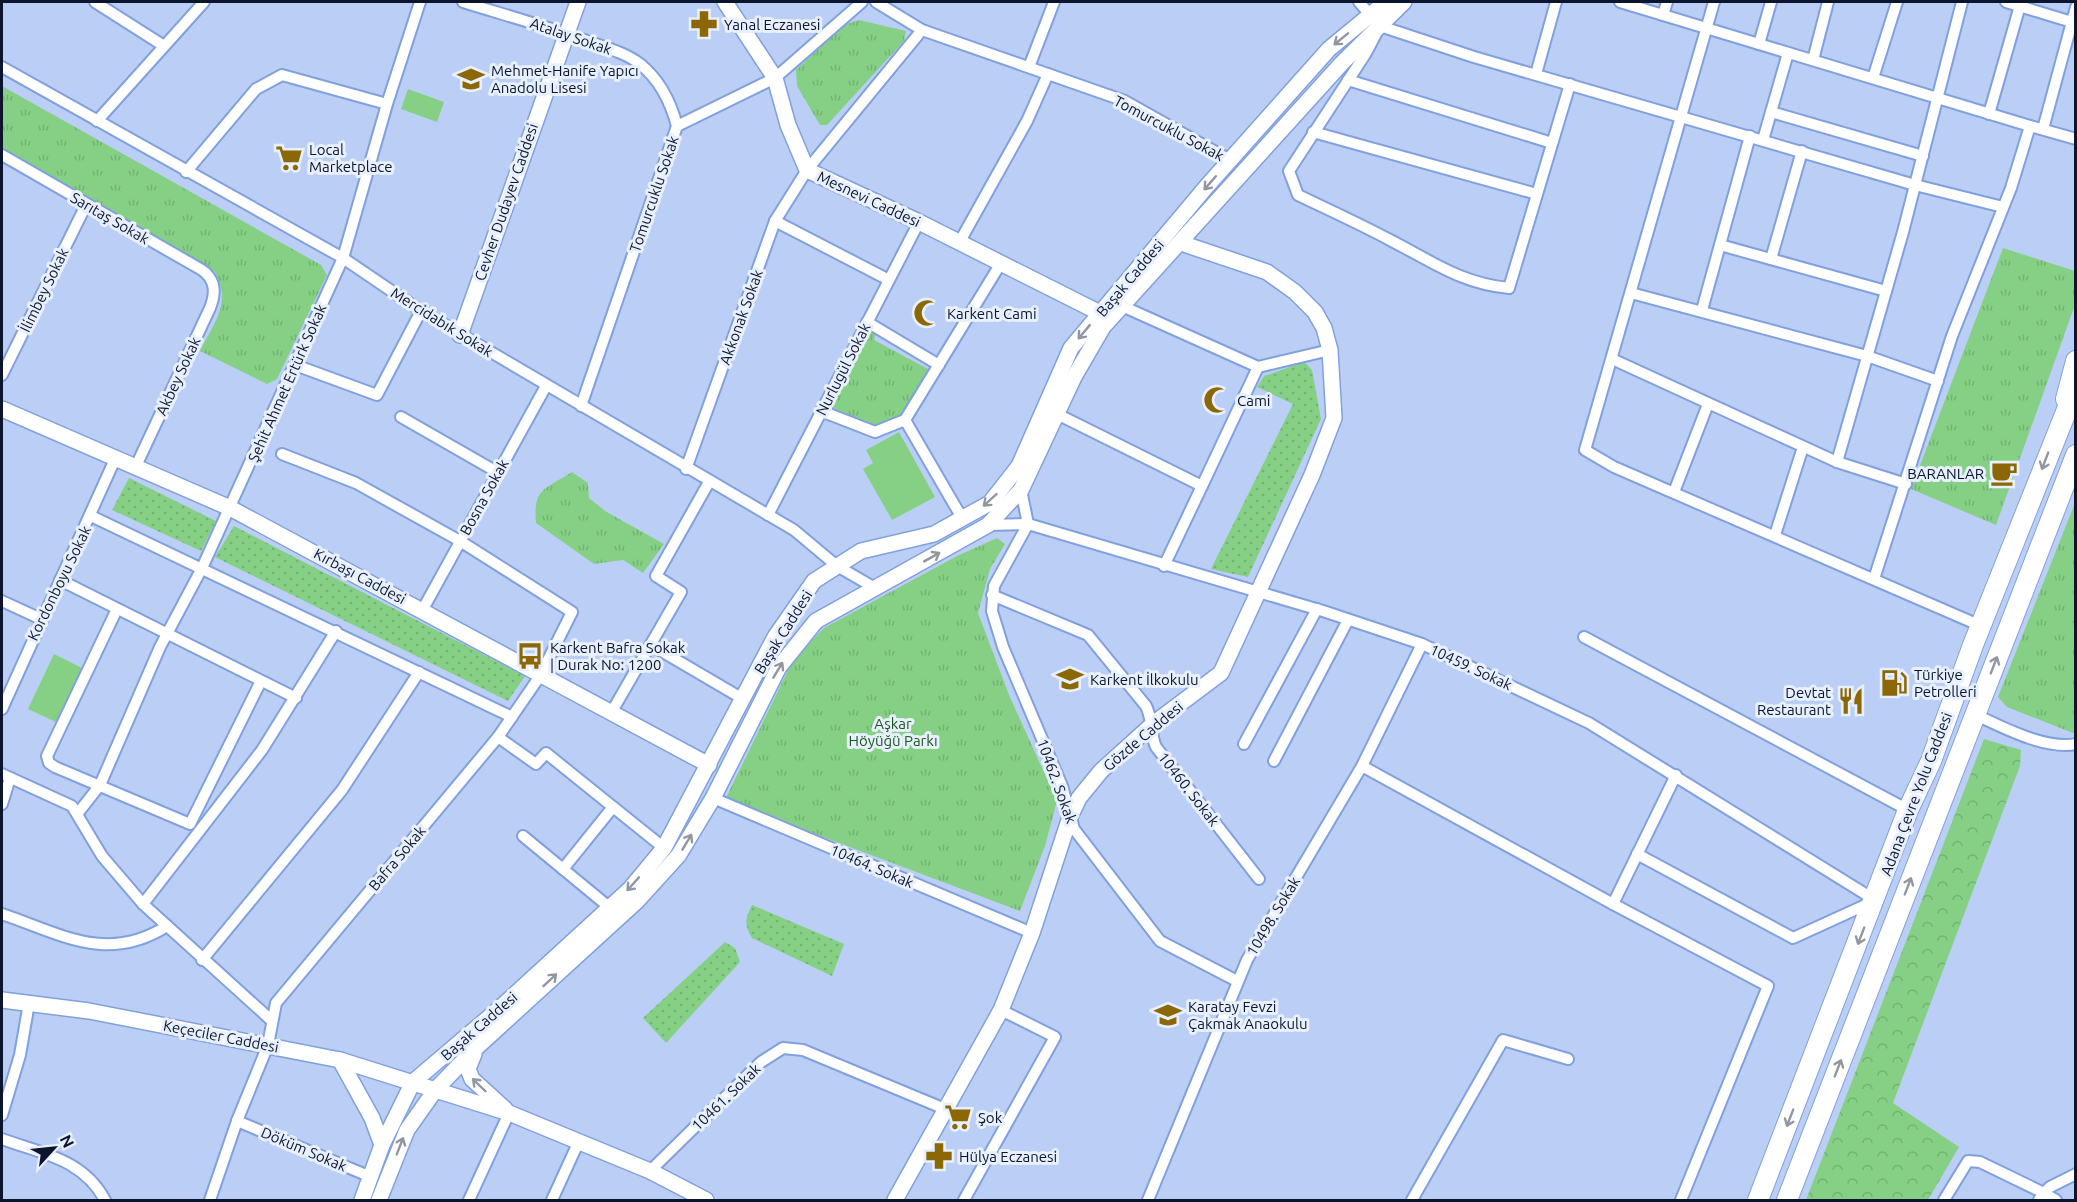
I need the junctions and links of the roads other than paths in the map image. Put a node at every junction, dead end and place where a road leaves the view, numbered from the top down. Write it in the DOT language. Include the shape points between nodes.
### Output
graph roads {
  1 [pos="95,2"];
  2 [pos="204,2"];
  3 [pos="420,2"];
  4 [pos="463,2"];
  5 [pos="578,2"];
  6 [pos="725,2"];
  7 [pos="862,2"];
  8 [pos="876,2"];
  9 [pos="1054,2"];
  10 [pos="1359,2"];
  11 [pos="1386,2"];
  12 [pos="1404,2"];
  13 [pos="1556,2"];
  14 [pos="1620,2"];
  15 [pos="1667,2"];
  16 [pos="1714,2"];
  17 [pos="1771,2"];
  18 [pos="1828,2"];
  19 [pos="1897,2"];
  20 [pos="1962,2"];
  21 [pos="2006,2"];
  22 [pos="2020,3"];
  23 [pos="2076,8"];
  24 [pos="1664,15"];
  25 [pos="1375,21"];
  26 [pos="2072,22"];
  27 [pos="1706,28"];
  28 [pos="922,30"];
  29 [pos="565,33"];
  30 [pos="1759,44"];
  31 [pos="164,46"];
  32 [pos="1788,52"];
  33 [pos="1813,60"];
  34 [pos="2,67"];
  35 [pos="1029,67"];
  36 [pos="1048,74"];
  37 [pos="1536,74"];
  38 [pos="774,78"];
  39 [pos="1873,78"];
  40 [pos="1348,80"];
  41 [pos="1570,84"];
  42 [pos="1938,98"];
  43 [pos="387,104"];
  44 [pos="1771,112"];
  45 [pos="1989,114"];
  46 [pos="1681,115"];
  47 [pos="97,121"];
  48 [pos="677,126"];
  49 [pos="2030,126"];
  50 [pos="2043,129"];
  51 [pos="1313,132"];
  52 [pos="1750,136"];
  53 [pos="2076,139"];
  54 [pos="1763,140"];
  55 [pos="1552,142"];
  56 [pos="1802,151"];
  57 [pos="2,155"];
  58 [pos="1923,156"];
  59 [pos="1230,160"];
  60 [pos="807,170"];
  61 [pos="186,172"];
  62 [pos="1915,185"];
  63 [pos="1537,194"];
  64 [pos="86,205"];
  65 [pos="2004,207"];
  66 [pos="775,221"];
  67 [pos="919,222"];
  68 [pos="959,243"];
  69 [pos="1181,243"];
  70 [pos="1720,246"];
  71 [pos="343,258"];
  72 [pos="1771,260"];
  73 [pos="1001,263"];
  74 [pos="889,280"];
  75 [pos="214,285"];
  76 [pos="1886,291"];
  77 [pos="1630,293"];
  78 [pos="1122,306"];
  79 [pos="1702,310"];
  80 [pos="420,311"];
  81 [pos="1100,313"];
  82 [pos="867,322"];
  83 [pos="460,335"];
  84 [pos="1330,350"];
  85 [pos="1867,356"];
  86 [pos="1612,360"];
  87 [pos="2076,361"];
  88 [pos="295,365"];
  89 [pos="939,365"];
  90 [pos="1258,367"];
  91 [pos="2,375"];
  92 [pos="1938,381"];
  93 [pos="546,386"];
  94 [pos="2076,387"];
  95 [pos="1708,404"];
  96 [pos="580,406"];
  97 [pos="2,409"];
  98 [pos="821,411"];
  99 [pos="1057,414"];
  100 [pos="401,417"];
  101 [pos="905,420"];
  102 [pos="2061,420"];
  103 [pos="1803,447"];
  104 [pos="282,454"];
  105 [pos="2076,455"];
  106 [pos="116,457"];
  107 [pos="1837,462"];
  108 [pos="136,466"];
  109 [pos="686,469"];
  110 [pos="497,472"];
  111 [pos="709,482"];
  112 [pos="1906,484"];
  113 [pos="1202,486"];
  114 [pos="1021,490"];
  115 [pos="1674,492"];
  116 [pos="230,508"];
  117 [pos="768,515"];
  118 [pos="91,516"];
  119 [pos="962,518"];
  120 [pos="1028,524"];
  121 [pos="988,525"];
  122 [pos="1775,535"];
  123 [pos="460,541"];
  124 [pos="1164,566"];
  125 [pos="837,567"];
  126 [pos="202,568"];
  127 [pos="1874,579"];
  128 [pos="60,580"];
  129 [pos="875,588"];
  130 [pos="1260,593"];
  131 [pos="992,595"];
  132 [pos="2,601"];
  133 [pos="117,609"];
  134 [pos="423,609"];
  135 [pos="1317,609"];
  136 [pos="41,619"];
  137 [pos="1348,620"];
  138 [pos="1981,626"];
  139 [pos="336,631"];
  140 [pos="168,634"];
  141 [pos="1584,637"];
  142 [pos="1422,644"];
  143 [pos="651,645"];
  144 [pos="419,672"];
  145 [pos="540,676"];
  146 [pos="261,681"];
  147 [pos="296,699"];
  148 [pos="743,699"];
  149 [pos="2,709"];
  150 [pos="611,712"];
  151 [pos="1974,714"];
  152 [pos="512,717"];
  153 [pos="1153,724"];
  154 [pos="498,737"];
  155 [pos="1244,744"];
  156 [pos="2076,744"];
  157 [pos="1274,761"];
  158 [pos="709,765"];
  159 [pos="1362,766"];
  160 [pos="1676,775"];
  161 [pos="6,776"];
  162 [pos="99,785"];
  163 [pos="712,798"];
  164 [pos="2,804"];
  165 [pos="613,807"];
  166 [pos="1908,810"];
  167 [pos="78,813"];
  168 [pos="1070,817"];
  169 [pos="190,824"];
  170 [pos="201,832"];
  171 [pos="523,836"];
  172 [pos="664,848"];
  173 [pos="1637,854"];
  174 [pos="563,869"];
  175 [pos="1259,879"];
  176 [pos="1875,900"];
  177 [pos="143,904"];
  178 [pos="1612,904"];
  179 [pos="609,907"];
  180 [pos="2,914"];
  181 [pos="167,926"];
  182 [pos="1032,933"];
  183 [pos="202,960"];
  184 [pos="1237,981"];
  185 [pos="2,1000"];
  186 [pos="29,1003"];
  187 [pos="1001,1010"];
  188 [pos="271,1020"];
  189 [pos="268,1045"];
  190 [pos="476,1048"];
  191 [pos="1568,1059"];
  192 [pos="340,1060"];
  193 [pos="413,1082"];
  194 [pos="436,1089"];
  195 [pos="945,1110"];
  196 [pos="509,1113"];
  197 [pos="2,1115"];
  198 [pos="237,1121"];
  199 [pos="2,1139"];
  200 [pos="579,1141"];
  201 [pos="382,1145"];
  202 [pos="650,1171"];
  203 [pos="2076,1174"];
  204 [pos="371,1177"];
  205 [pos="2041,1197"];
  206 [pos="697,1199"];
  207 [pos="105,1200"];
  208 [pos="210,1200"];
  209 [pos="362,1200"];
  210 [pos="380,1200"];
  211 [pos="469,1200"];
  212 [pos="552,1200"];
  213 [pos="895,1200"];
  214 [pos="964,1200"];
  215 [pos="1148,1200"];
  216 [pos="1412,1200"];
  217 [pos="1681,1200"];
  218 [pos="1758,1200"];
  219 [pos="1787,1200"];
  220 [pos="1944,1200"];
  221 [pos="2056,1200"];
  1 -- 31 [label="street"];
  2 -- 31 [label="street"];
  3 -- 43 [label="street, Şehit Ahmet Ertürk Sokak"];
  4 -- 29 [label="street, Atalay Sokak"];
  5 -- 29 [label="street, Cevher Dudayev Caddesi"];
  6 -- 38 [label="street, Mesnevi Caddesi"];
  7 -- 38 [label="street, Tomurcuklu Sokak"];
  8 -- 28 [label="street, Tomurcuklu Sokak"];
  9 -- 35 [label="street"];
  10 -- 25 [label="street"];
  11 -- 25 [label="street, Başak Caddesi"];
  12 -- 25 [label="street, Başak Caddesi"];
  13 -- 37 [label="street"];
  14 -- 24 [label="street"];
  15 -- 24 [label="street"];
  16 -- 27 [label="street"];
  17 -- 30 [label="street"];
  18 -- 33 [label="street"];
  19 -- 39 [label="street"];
  20 -- 42 [label="street"];
  21 -- 22 [label="street"];
  22 -- 26 [label="street"];
  22 -- 45 [label="street"];
  23 -- 26 [label="street"];
  24 -- 27 [label="street"];
  25 -- 37 [label="street"];
  25 -- 40 [label="street" via="1366,53"];
  25 -- 59 [label="street, Başak Caddesi, one-way" via="1329,49"];
  25 -- 69 [label="street, Başak Caddesi"];
  26 -- 50 [label="street"];
  27 -- 30 [label="street"];
  27 -- 46 [label="street"];
  28 -- 35 [label="street, Tomurcuklu Sokak"];
  28 -- 60 [label="street, Akkonak Sokak"];
  29 -- 48 [label="street, Atalay Sokak" via="640,63 666,96"];
  29 -- 83 [label="street, Cevher Dudayev Caddesi"];
  30 -- 32 [label="street"];
  31 -- 47 [label="street"];
  32 -- 33 [label="street"];
  32 -- 44 [label="street"];
  33 -- 39 [label="street"];
  34 -- 47 [label="street, Mercidabık Sokak"];
  35 -- 36 [label="street, Tomurcuklu Sokak"];
  36 -- 59 [label="street, Tomurcuklu Sokak" via="1125,101"];
  36 -- 68 [label="street" via="1027,121"];
  37 -- 41 [label="street"];
  38 -- 48 [label="street, Tomurcuklu Sokak"];
  38 -- 60 [label="street, Mesnevi Caddesi"];
  39 -- 42 [label="street"];
  40 -- 51 [label="street"];
  40 -- 55 [label="street"];
  41 -- 46 [label="street"];
  41 -- 55 [label="street"];
  42 -- 45 [label="street"];
  42 -- 58 [label="street"];
  43 -- 61 [label="street" via="282,75 256,89"];
  43 -- 71 [label="street, Şehit Ahmet Ertürk Sokak"];
  44 -- 54 [label="street"];
  44 -- 58 [label="street"];
  45 -- 49 [label="street"];
  46 -- 52 [label="street"];
  46 -- 77 [label="street"];
  47 -- 61 [label="street, Mercidabık Sokak"];
  48 -- 96 [label="street, Tomurcuklu Sokak"];
  49 -- 50 [label="street"];
  49 -- 65 [label="street"];
  50 -- 53 [label="street"];
  51 -- 63 [label="street"];
  51 -- 63 [label="street" via="1289,171 1298,195 1453,275 1483,286 1509,288"];
  52 -- 54 [label="street"];
  52 -- 70 [label="street"];
  54 -- 56 [label="street"];
  55 -- 63 [label="street"];
  56 -- 62 [label="street"];
  56 -- 72 [label="street"];
  57 -- 64 [label="street, Sarıtaş Sokak"];
  58 -- 62 [label="street"];
  59 -- 81 [label="street, Başak Caddesi, one-way"];
  60 -- 66 [label="street, Akkonak Sokak"];
  60 -- 67 [label="street, Mesnevi Caddesi"];
  61 -- 71 [label="street, Mercidabık Sokak"];
  62 -- 65 [label="street"];
  62 -- 76 [label="street"];
  64 -- 75 [label="street, Sarıtaş Sokak" via="202,270"];
  64 -- 91 [label="street, İlimbey Sokak"];
  65 -- 92 [label="street"];
  66 -- 74 [label="street"];
  66 -- 109 [label="street, Akkonak Sokak"];
  67 -- 68 [label="street, Mesnevi Caddesi"];
  67 -- 74 [label="street, Nurlugül Sokak"];
  68 -- 73 [label="street, Mesnevi Caddesi"];
  69 -- 78 [label="street, Başak Caddesi"];
  69 -- 84 [label="street, Gözde Caddesi" via="1267,272 1315,312"];
  70 -- 72 [label="street"];
  70 -- 79 [label="street"];
  71 -- 80 [label="street, Mercidabık Sokak"];
  71 -- 88 [label="street, Şehit Ahmet Ertürk Sokak"];
  72 -- 76 [label="street"];
  73 -- 81 [label="street, Mesnevi Caddesi"];
  73 -- 89 [label="street"];
  74 -- 82 [label="street, Nurlugül Sokak"];
  75 -- 108 [label="street, Akbey Sokak" via="210,308"];
  76 -- 85 [label="street"];
  77 -- 79 [label="street"];
  77 -- 86 [label="street"];
  78 -- 90 [label="street"];
  78 -- 99 [label="street, Başak Caddesi" via="1103,327"];
  79 -- 85 [label="street"];
  80 -- 83 [label="street, Mercidabık Sokak"];
  80 -- 88 [label="street" via="377,395"];
  81 -- 119 [label="street, Başak Caddesi, one-way" via="1071,348 1019,466 990,503"];
  82 -- 89 [label="street"];
  82 -- 98 [label="street, Nurlugül Sokak"];
  83 -- 93 [label="street, Mercidabık Sokak"];
  84 -- 90 [label="street"];
  84 -- 130 [label="street, Gözde Caddesi" via="1334,417"];
  85 -- 92 [label="street"];
  85 -- 107 [label="street"];
  86 -- 95 [label="street"];
  86 -- 115 [label="street" via="1585,450"];
  87 -- 102 [label="highway"];
  88 -- 116 [label="street, Şehit Ahmet Ertürk Sokak"];
  89 -- 101 [label="street"];
  90 -- 113 [label="street"];
  92 -- 112 [label="street"];
  93 -- 96 [label="street, Mercidabık Sokak"];
  93 -- 110 [label="street, Bosna Sokak"];
  94 -- 102 [label="highway, Adana Çevre Yolu Caddesi"];
  95 -- 103 [label="street"];
  95 -- 115 [label="street"];
  96 -- 109 [label="street, Mercidabık Sokak"];
  97 -- 106 [label="street, Kırbaşı Caddesi"];
  98 -- 101 [label="street" via="875,432"];
  98 -- 117 [label="street, Nurlugül Sokak"];
  99 -- 113 [label="street"];
  99 -- 114 [label="street, Başak Caddesi"];
  100 -- 110 [label="street"];
  101 -- 119 [label="street"];
  102 -- 138 [label="highway, Adana Çevre Yolu Caddesi, one-way"];
  103 -- 107 [label="street"];
  103 -- 122 [label="street"];
  104 -- 123 [label="street" via="356,483"];
  151 -- 105 [label="highway, Adana Çevre Yolu Caddesi, one-way"];
  106 -- 108 [label="street, Kırbaşı Caddesi"];
  106 -- 118 [label="street, Kordonboyu Sokak"];
  107 -- 112 [label="street"];
  108 -- 116 [label="street, Kırbaşı Caddesi"];
  109 -- 111 [label="street, Mercidabık Sokak"];
  110 -- 123 [label="street, Bosna Sokak"];
  111 -- 117 [label="street, Mercidabık Sokak"];
  111 -- 143 [label="street" via="656,576 681,592"];
  112 -- 127 [label="street"];
  113 -- 124 [label="street"];
  114 -- 120 [label="street"];
  114 -- 121 [label="street, Başak Caddesi"];
  115 -- 122 [label="street"];
  116 -- 126 [label="street, Şehit Ahmet Ertürk Sokak"];
  116 -- 134 [label="street, Kırbaşı Caddesi"];
  117 -- 125 [label="street, Mercidabık Sokak" via="794,530"];
  118 -- 126 [label="street"];
  118 -- 128 [label="street, Kordonboyu Sokak"];
  119 -- 125 [label="street, Başak Caddesi" via="934,534 861,551"];
  120 -- 121 [label="street, 10459. Sokak"];
  120 -- 124 [label="street, 10459. Sokak"];
  120 -- 131 [label="street, 10462. Sokak"];
  129 -- 121 [label="street, Başak Caddesi, one-way"];
  122 -- 127 [label="street"];
  123 -- 134 [label="street, Bosna Sokak"];
  123 -- 145 [label="street, Bafra Sokak" via="572,612"];
  124 -- 130 [label="street, 10459. Sokak"];
  125 -- 129 [label="street, Mercidabık Sokak"];
  125 -- 148 [label="street, Başak Caddesi" via="814,581 776,637"];
  126 -- 139 [label="street"];
  126 -- 140 [label="street, Şehit Ahmet Ertürk Sokak"];
  127 -- 138 [label="street"];
  128 -- 133 [label="street"];
  128 -- 136 [label="street, Kordonboyu Sokak"];
  163 -- 129 [label="street, Başak Caddesi, one-way" via="779,667 816,621"];
  130 -- 135 [label="street, 10459. Sokak"];
  130 -- 153 [label="street, Gözde Caddesi" via="1221,674"];
  131 -- 153 [label="street, 10460. Sokak" via="1088,635 1146,706"];
  131 -- 168 [label="street, 10462. Sokak" via="997,633 1062,786"];
  132 -- 136 [label="street"];
  133 -- 140 [label="street"];
  133 -- 162 [label="street" via="47,756 55,767"];
  134 -- 145 [label="street, Kırbaşı Caddesi"];
  135 -- 137 [label="street, 10459. Sokak"];
  135 -- 155 [label="street"];
  136 -- 149 [label="street, Kordonboyu Sokak"];
  137 -- 142 [label="street, 10459. Sokak"];
  137 -- 157 [label="street"];
  138 -- 166 [label="highway, Adana Çevre Yolu Caddesi" via="1931,761"];
  139 -- 144 [label="street"];
  139 -- 147 [label="street"];
  140 -- 146 [label="street"];
  140 -- 162 [label="street, Şehit Ahmet Ertürk Sokak"];
  141 -- 166 [label="street"];
  142 -- 159 [label="street, 10498. Sokak"];
  142 -- 160 [label="street, 10459. Sokak" via="1589,723"];
  143 -- 148 [label="street"];
  143 -- 150 [label="street"];
  144 -- 152 [label="street"];
  144 -- 183 [label="street" via="342,790"];
  145 -- 150 [label="street, Kırbaşı Caddesi"];
  145 -- 152 [label="street, Bafra Sokak"];
  146 -- 147 [label="street"];
  146 -- 169 [label="street"];
  147 -- 170 [label="street"];
  148 -- 158 [label="street, Başak Caddesi"];
  150 -- 158 [label="street, Kırbaşı Caddesi"];
  151 -- 156 [label="street" via="2025,737 2067,746"];
  219 -- 151 [label="highway, Adana Çevre Yolu Caddesi, one-way"];
  152 -- 154 [label="street, Bafra Sokak"];
  153 -- 168 [label="street, Gözde Caddesi" via="1089,783"];
  153 -- 175 [label="street, 10460. Sokak" via="1156,747"];
  154 -- 165 [label="street" via="536,764 546,753"];
  154 -- 188 [label="street, Bafra Sokak" via="276,1003"];
  158 -- 172 [label="street, Başak Caddesi"];
  159 -- 178 [label="street"];
  159 -- 184 [label="street, 10498. Sokak"];
  160 -- 173 [label="street"];
  160 -- 176 [label="street, 10459. Sokak"];
  161 -- 164 [label="street"];
  161 -- 167 [label="street" via="72,806"];
  162 -- 167 [label="street, Şehit Ahmet Ertürk Sokak"];
  162 -- 169 [label="street"];
  163 -- 182 [label="street, 10464. Sokak"];
  190 -- 163 [label="street, Başak Caddesi, one-way" via="637,901 678,856"];
  165 -- 172 [label="street"];
  165 -- 174 [label="street"];
  166 -- 176 [label="highway, Adana Çevre Yolu Caddesi"];
  167 -- 177 [label="street" via="102,856"];
  168 -- 182 [label="street, Gözde Caddesi"];
  168 -- 184 [label="street, 10462. Sokak" via="1080,839 1160,941"];
  169 -- 170 [label="street"];
  170 -- 177 [label="street"];
  171 -- 174 [label="street"];
  172 -- 179 [label="street, Başak Caddesi, one-way" via="630,889"];
  173 -- 176 [label="street" via="1793,938"];
  173 -- 178 [label="street"];
  174 -- 179 [label="street"];
  176 -- 218 [label="highway, Adana Çevre Yolu Caddesi, one-way"];
  177 -- 181 [label="street"];
  178 -- 217 [label="street" via="1768,986"];
  179 -- 193 [label="street, Başak Caddesi"];
  180 -- 181 [label="street" via="98,946 137,941"];
  181 -- 183 [label="street"];
  182 -- 187 [label="street, Gözde Caddesi"];
  183 -- 188 [label="street"];
  184 -- 215 [label="street, 10498. Sokak"];
  185 -- 186 [label="street, Keçeciler Caddesi"];
  186 -- 189 [label="street, Keçeciler Caddesi"];
  186 -- 197 [label="street" via="20,1055"];
  187 -- 195 [label="street, Gözde Caddesi"];
  187 -- 214 [label="street" via="1055,1037"];
  188 -- 189 [label="street, Bafra Sokak"];
  189 -- 192 [label="street, Keçeciler Caddesi"];
  189 -- 198 [label="street, Bafra Sokak"];
  190 -- 194 [label="street, Başak Caddesi"];
  196 -- 190 [label="street, one-way" via="472,1080 468,1069"];
  191 -- 216 [label="street" via="1503,1040"];
  192 -- 193 [label="street, Keçeciler Caddesi"];
  192 -- 201 [label="street"];
  193 -- 194 [label="street, Keçeciler Caddesi"];
  193 -- 201 [label="street, Başak Caddesi"];
  194 -- 196 [label="street, Keçeciler Caddesi"];
  210 -- 194 [label="street, Başak Caddesi, one-way" via="406,1130"];
  195 -- 202 [label="street, 10461. Sokak" via="803,1050 783,1048 761,1062"];
  195 -- 213 [label="street, Gözde Caddesi"];
  196 -- 200 [label="street"];
  196 -- 211 [label="street"];
  198 -- 204 [label="street, Döküm Sokak"];
  198 -- 208 [label="street, Bafra Sokak"];
  199 -- 207 [label="street" via="74,1165 95,1182"];
  200 -- 202 [label="street"];
  200 -- 212 [label="street"];
  201 -- 204 [label="street, Başak Caddesi"];
  202 -- 206 [label="street"];
  203 -- 205 [label="street" via="2050,1187"];
  204 -- 209 [label="street, Başak Caddesi"];
  205 -- 220 [label="street" via="1980,1162 1968,1161"];
  205 -- 221 [label="street"];
}
